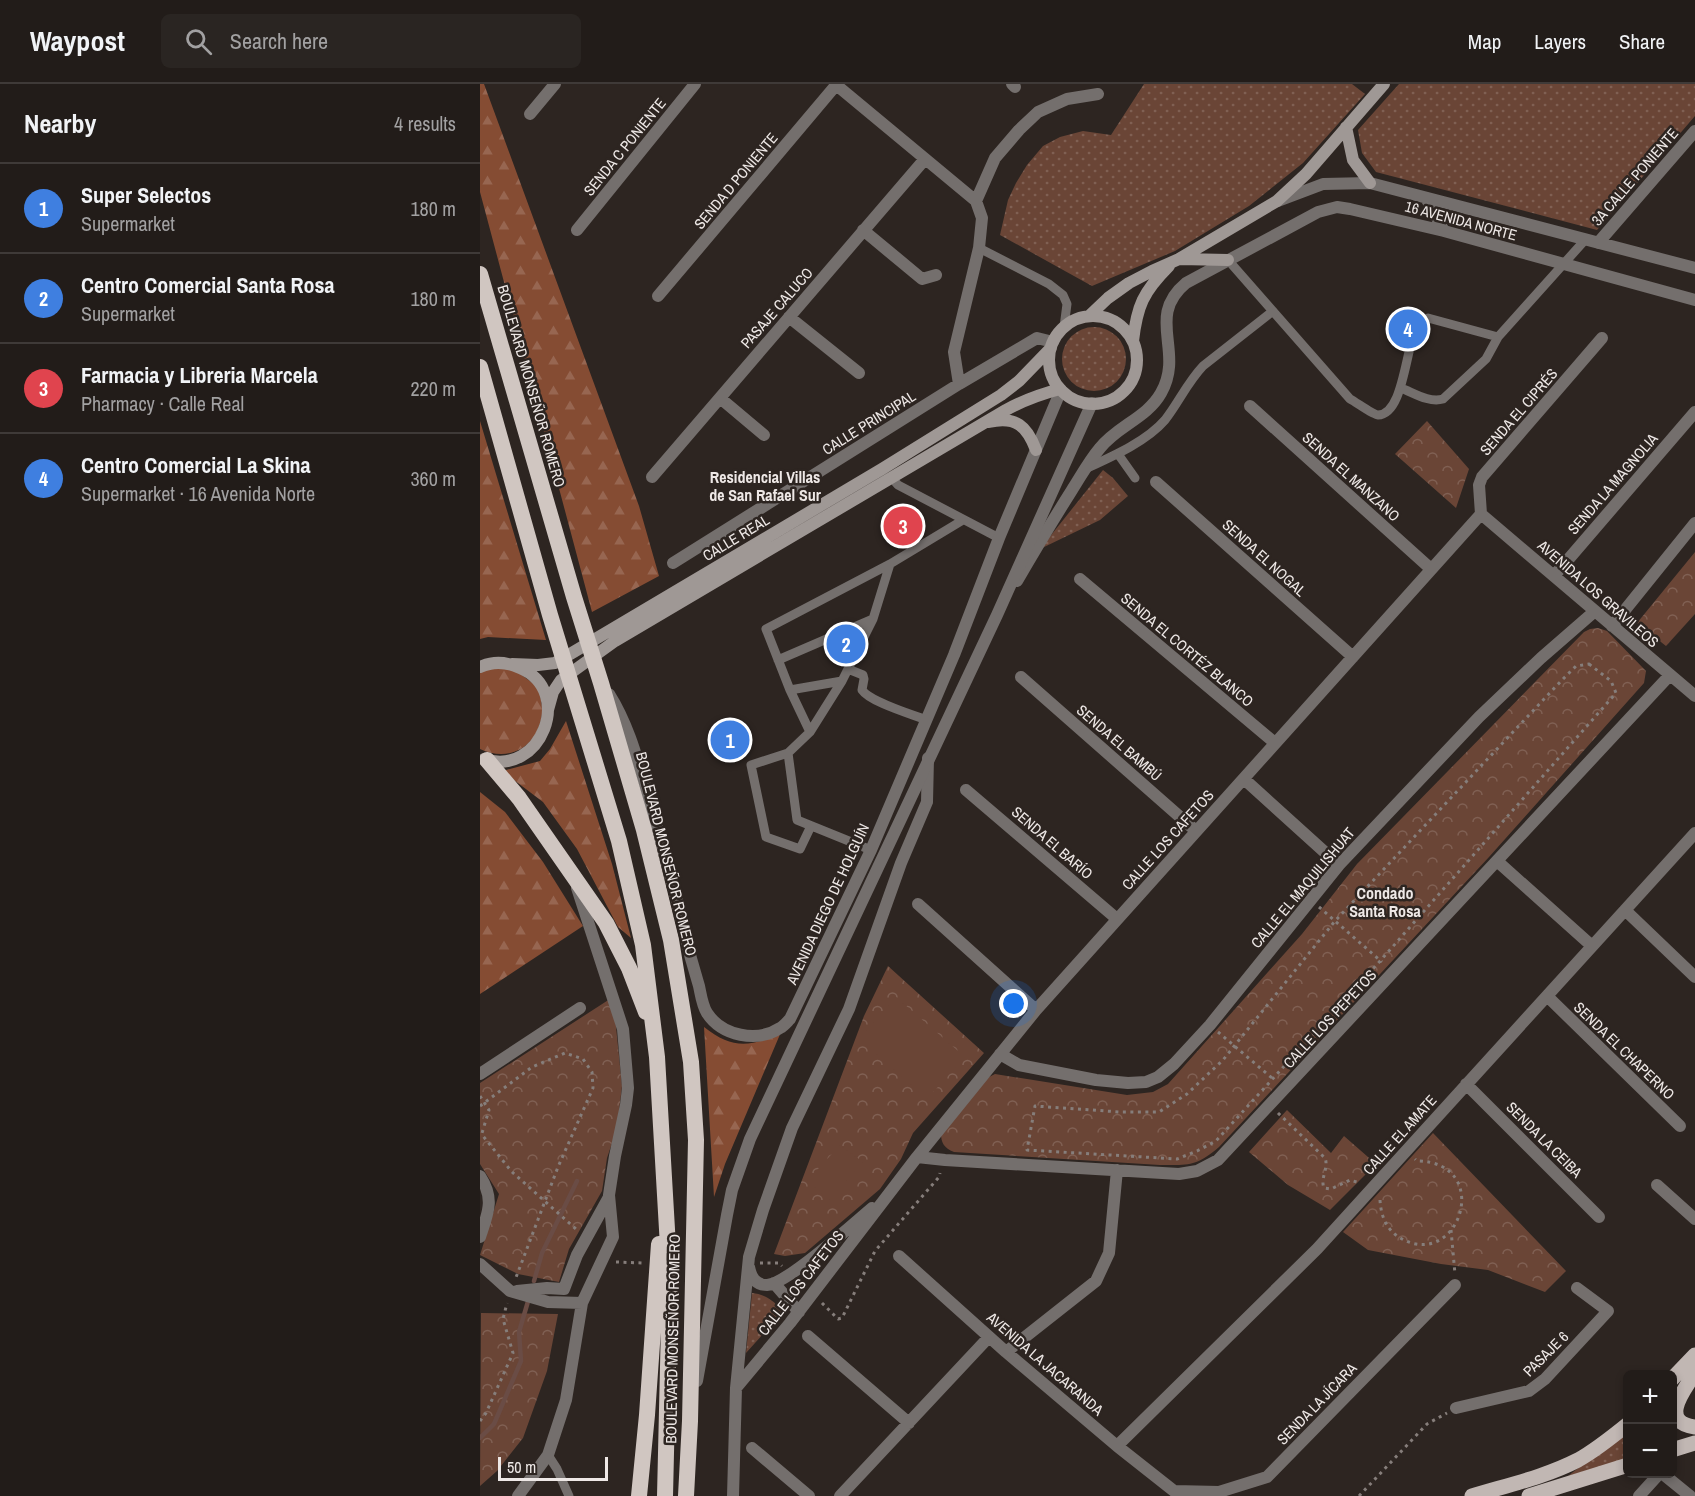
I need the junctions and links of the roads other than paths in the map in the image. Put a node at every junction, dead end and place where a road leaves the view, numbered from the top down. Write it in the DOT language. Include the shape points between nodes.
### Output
graph roads {
  1 [pos="555,84"];
  2 [pos="696,84"];
  3 [pos="836,84"];
  4 [pos="1384,84"];
  5 [pos="1098,94"];
  6 [pos="530,114"];
  7 [pos="1346,127"];
  8 [pos="1695,131"];
  9 [pos="924,159"];
  10 [pos="1370,183"];
  11 [pos="1426,198"];
  12 [pos="976,201"];
  13 [pos="1276,201"];
  14 [pos="577,230"];
  15 [pos="863,230"];
  16 [pos="1444,231"];
  17 [pos="1592,241"];
  18 [pos="979,248"];
  19 [pos="1177,260"];
  20 [pos="1228,260"];
  21 [pos="1563,264"];
  22 [pos="1695,268"];
  23 [pos="480,274"];
  24 [pos="936,275"];
  25 [pos="658,296"];
  26 [pos="1695,300"];
  27 [pos="1273,311"];
  28 [pos="1089,316"];
  29 [pos="789,317"];
  30 [pos="1064,327"];
  31 [pos="1498,337"];
  32 [pos="1602,338"];
  33 [pos="1133,341"];
  34 [pos="1052,345"];
  35 [pos="480,367"];
  36 [pos="859,373"];
  37 [pos="959,384"];
  38 [pos="1401,388"];
  39 [pos="1061,390"];
  40 [pos="720,398"];
  41 [pos="1092,404"];
  42 [pos="1250,406"];
  43 [pos="1695,412"];
  44 [pos="982,424"];
  45 [pos="764,435"];
  46 [pos="1036,450"];
  47 [pos="1118,454"];
  48 [pos="1085,469"];
  49 [pos="652,477"];
  50 [pos="891,477"];
  51 [pos="1135,478"];
  52 [pos="1156,482"];
  53 [pos="1481,514"];
  54 [pos="963,520"];
  55 [pos="1695,523"];
  56 [pos="999,538"];
  57 [pos="673,563"];
  58 [pos="890,564"];
  59 [pos="1431,569"];
  60 [pos="1554,576"];
  61 [pos="1080,579"];
  62 [pos="1595,611"];
  63 [pos="997,615"];
  64 [pos="873,619"];
  65 [pos="1612,626"];
  66 [pos="1353,657"];
  67 [pos="778,660"];
  68 [pos="512,664"];
  69 [pos="480,667"];
  70 [pos="848,669"];
  71 [pos="1670,675"];
  72 [pos="1021,677"];
  73 [pos="601,680"];
  74 [pos="842,681"];
  75 [pos="790,690"];
  76 [pos="1695,696"];
  77 [pos="548,710"];
  78 [pos="926,720"];
  79 [pos="810,732"];
  80 [pos="1275,743"];
  81 [pos="788,753"];
  82 [pos="928,758"];
  83 [pos="484,759"];
  84 [pos="1244,778"];
  85 [pos="966,790"];
  86 [pos="812,826"];
  87 [pos="1196,831"];
  88 [pos="1695,833"];
  89 [pos="871,850"];
  90 [pos="1497,861"];
  91 [pos="1339,865"];
  92 [pos="573,876"];
  93 [pos="918,904"];
  94 [pos="1625,910"];
  95 [pos="1117,919"];
  96 [pos="1592,946"];
  97 [pos="1695,977"];
  98 [pos="1547,996"];
  99 [pos="580,1008"];
  100 [pos="1036,1010"];
  101 [pos="1000,1054"];
  102 [pos="657,1057"];
  103 [pos="480,1074"];
  104 [pos="1466,1084"];
  105 [pos="1680,1126"];
  106 [pos="917,1157"];
  107 [pos="664,1165"];
  108 [pos="1117,1170"];
  109 [pos="480,1176"];
  110 [pos="1657,1185"];
  111 [pos="888,1195"];
  112 [pos="609,1196"];
  113 [pos="1599,1217"];
  114 [pos="1695,1220"];
  115 [pos="480,1237"];
  116 [pos="899,1256"];
  117 [pos="751,1260"];
  118 [pos="480,1264"];
  119 [pos="774,1283"];
  120 [pos="1455,1285"];
  121 [pos="1577,1288"];
  122 [pos="510,1292"];
  123 [pos="582,1303"];
  124 [pos="799,1312"];
  125 [pos="808,1336"];
  126 [pos="989,1337"];
  127 [pos="1006,1352"];
  128 [pos="1695,1355"];
  129 [pos="1695,1373"];
  130 [pos="1677,1374"];
  131 [pos="736,1388"];
  132 [pos="1456,1408"];
  133 [pos="690,1421"];
  134 [pos="909,1423"];
  135 [pos="1695,1427"];
  136 [pos="1623,1428"];
  137 [pos="1695,1443"];
  138 [pos="1117,1446"];
  139 [pos="752,1448"];
  140 [pos="1677,1448"];
  141 [pos="549,1455"];
  142 [pos="688,1461"];
  143 [pos="1623,1467"];
  144 [pos="1656,1478"];
  145 [pos="1667,1478"];
  146 [pos="1174,1491"];
  147 [pos="518,1496"];
  148 [pos="568,1496"];
  149 [pos="639,1496"];
  150 [pos="665,1496"];
  151 [pos="686,1496"];
  152 [pos="692,1496"];
  153 [pos="733,1496"];
  154 [pos="809,1496"];
  155 [pos="840,1496"];
  156 [pos="1472,1496"];
  157 [pos="1529,1496"];
  158 [pos="1639,1496"];
  159 [pos="1690,1496"];
  1 -- 6 [label="street"];
  2 -- 14 [label="street, SENDA C PONIENTE"];
  3 -- 9 [label="street"];
  3 -- 25 [label="street, SENDA D PONIENTE"];
  4 -- 7 [label="main road"];
  5 -- 12 [label="street" via="1066,99 1038,112 995,158"];
  7 -- 10 [label="main road" via="1353,159"];
  7 -- 13 [label="main road" via="1306,174"];
  8 -- 17 [label="street, 3A CALLE PONIENTE"];
  9 -- 12 [label="street"];
  9 -- 15 [label="street, PASAJE CALUCO"];
  10 -- 11 [label="street, 16 AVENIDA NORTE"];
  10 -- 13 [label="street, 16 AVENIDA NORTE" via="1323,184"];
  11 -- 16 [label="street"];
  11 -- 17 [label="street, 16 AVENIDA NORTE"];
  12 -- 18 [label="street" via="982,218"];
  13 -- 19 [label="main road"];
  15 -- 24 [label="street" via="922,279"];
  15 -- 29 [label="street, PASAJE CALUCO"];
  16 -- 20 [label="street, 16 AVENIDA NORTE" via="1337,207 1308,216"];
  16 -- 21 [label="street, 16 AVENIDA NORTE"];
  17 -- 21 [label="lane"];
  17 -- 22 [label="street, 16 AVENIDA NORTE"];
  18 -- 30 [label="lane" via="1063,295"];
  18 -- 37 [label="street" via="954,352"];
  19 -- 20 [label="main road"];
  19 -- 28 [label="main road" via="1129,283"];
  19 -- 33 [label="main road" via="1144,296"];
  20 -- 27 [label="lane"];
  20 -- 48 [label="street, 16 AVENIDA NORTE" via="1186,282 1171,299 1166,323 1171,362 1161,393 1148,409 1100,447"];
  21 -- 26 [label="street, 16 AVENIDA NORTE"];
  21 -- 31 [label="lane"];
  23 -- 73 [label="highway, BOULEVARD MONSEÑOR ROMERO"];
  27 -- 38 [label="lane" via="1350,399 1371,412 1381,414 1389,409"];
  27 -- 47 [label="lane" via="1194,375 1159,426"];
  28 -- 30 [label="main road"];
  28 -- 33 [label="main road" via="1114,321"];
  29 -- 36 [label="street"];
  29 -- 40 [label="street, PASAJE CALUCO"];
  30 -- 34 [label="main road"];
  31 -- 38 [label="lane" via="1486,359 1443,399 1430,400"];
  31 -- 38 [label="lane" via="1428,318 1423,320 1415,332"];
  32 -- 53 [label="street, SENDA EL CIPRÉS" via="1482,477"];
  33 -- 41 [label="main road" via="1137,361 1132,381 1118,396"];
  34 -- 37 [label="street, CALLE PRINCIPAL" via="1037,338"];
  34 -- 39 [label="main road" via="1051,370"];
  34 -- 68 [label="main road, CALLE REAL" via="1019,381 973,412 555,663"];
  35 -- 102 [label="highway" via="619,841 646,964"];
  37 -- 57 [label="street, CALLE PRINCIPAL"];
  39 -- 41 [label="main road"];
  39 -- 44 [label="main road, CALLE REAL" via="1023,400"];
  39 -- 46 [label="street, AVENIDA DIEGO DE HOLGUÍN"];
  40 -- 45 [label="street"];
  40 -- 49 [label="street, PASAJE CALUCO"];
  41 -- 63 [label="street, AVENIDA DIEGO DE HOLGUÍN"];
  42 -- 59 [label="street, SENDA EL MANZANO"];
  43 -- 60 [label="street, SENDA LA MAGNOLIA"];
  44 -- 46 [label="main road" via="1003,419 1019,424"];
  44 -- 50 [label="main road, CALLE REAL"];
  46 -- 56 [label="street, AVENIDA DIEGO DE HOLGUÍN"];
  47 -- 48 [label="lane"];
  47 -- 51 [label="lane"];
  48 -- 63 [label="street, 16 AVENIDA NORTE"];
  50 -- 54 [label="lane" via="898,485"];
  50 -- 77 [label="main road, CALLE REAL" via="615,641 561,680"];
  52 -- 66 [label="street, SENDA EL NOGAL"];
  53 -- 59 [label="street, CALLE LOS CAFETOS"];
  53 -- 60 [label="street, AVENIDA LOS GRAVILEOS"];
  54 -- 56 [label="lane"];
  54 -- 58 [label="lane"];
  55 -- 65 [label="street"];
  56 -- 78 [label="street, AVENIDA DIEGO DE HOLGUÍN"];
  58 -- 64 [label="lane"];
  58 -- 67 [label="lane" via="766,629"];
  59 -- 66 [label="street, CALLE LOS CAFETOS"];
  60 -- 62 [label="street, AVENIDA LOS GRAVILEOS"];
  61 -- 80 [label="street, SENDA EL CORTÉZ BLANCO"];
  62 -- 65 [label="street, AVENIDA LOS GRAVILEOS"];
  62 -- 91 [label="street, CALLE EL MAQUILISHUAT" via="1479,717"];
  63 -- 82 [label="street, AVENIDA DIEGO DE HOLGUÍN"];
  64 -- 67 [label="lane"];
  64 -- 70 [label="lane"];
  65 -- 71 [label="street, AVENIDA LOS GRAVILEOS"];
  66 -- 80 [label="street, CALLE LOS CAFETOS"];
  67 -- 75 [label="lane"];
  68 -- 69 [label="main road, CALLE REAL"];
  68 -- 77 [label="main road" via="538,681"];
  70 -- 74 [label="lane"];
  70 -- 78 [label="lane" via="863,675 864,694"];
  71 -- 76 [label="street, AVENIDA LOS GRAVILEOS"];
  71 -- 90 [label="street, CALLE LOS PEPETOS"];
  72 -- 87 [label="street, SENDA EL BAMBÚ"];
  73 -- 89 [label="street, AVENIDA DIEGO DE HOLGUÍN" via="632,744 704,1006 712,1020 726,1030 742,1036 767,1034 790,1019"];
  73 -- 133 [label="highway, BOULEVARD MONSEÑOR ROMERO" via="671,940 691,1062 696,1140"];
  74 -- 75 [label="lane"];
  74 -- 79 [label="lane"];
  75 -- 79 [label="lane"];
  77 -- 83 [label="main road, CALLE REAL" via="546,726 530,751 510,760"];
  78 -- 89 [label="street, AVENIDA DIEGO DE HOLGUÍN"];
  79 -- 81 [label="lane"];
  80 -- 84 [label="street, CALLE LOS CAFETOS"];
  81 -- 86 [label="lane" via="797,820"];
  81 -- 86 [label="lane" via="751,765 766,837 800,849"];
  82 -- 117 [label="street" via="927,802 849,1009 792,1128 763,1210"];
  82 -- 133 [label="street, AVENIDA DIEGO DE HOLGUÍN" via="750,1138 732,1190"];
  83 -- 92 [label="highway" via="519,798"];
  84 -- 87 [label="street, CALLE LOS CAFETOS"];
  84 -- 91 [label="street"];
  85 -- 95 [label="street, SENDA EL BARÍO"];
  86 -- 89 [label="lane"];
  87 -- 95 [label="street, CALLE LOS CAFETOS"];
  88 -- 94 [label="street, CALLE EL AMATE"];
  90 -- 96 [label="street"];
  90 -- 108 [label="street, CALLE LOS PEPETOS" via="1218,1160 1197,1171 1179,1174"];
  91 -- 101 [label="street, CALLE EL MAQUILISHUAT" via="1210,1025 1168,1070 1152,1080 1096,1080 1019,1065"];
  92 -- 102 [label="highway" via="606,923 629,968 645,1007"];
  92 -- 112 [label="street" via="623,1029 626,1106"];
  93 -- 100 [label="street"];
  94 -- 96 [label="street, CALLE EL AMATE"];
  94 -- 97 [label="street"];
  95 -- 100 [label="street, CALLE LOS CAFETOS"];
  96 -- 98 [label="street, CALLE EL AMATE"];
  98 -- 104 [label="street, CALLE EL AMATE"];
  98 -- 105 [label="street, SENDA EL CHAPERNO"];
  99 -- 103 [label="street"];
  100 -- 101 [label="street, CALLE LOS CAFETOS"];
  101 -- 106 [label="street, CALLE LOS CAFETOS"];
  102 -- 107 [label="highway"];
  104 -- 113 [label="street, SENDA LA CEIBA"];
  104 -- 138 [label="street, CALLE EL AMATE" via="1317,1249"];
  106 -- 108 [label="street, CALLE LOS PEPETOS"];
  106 -- 111 [label="street, CALLE LOS CAFETOS"];
  107 -- 149 [label="highway"];
  107 -- 150 [label="highway" via="670,1281"];
  108 -- 127 [label="street" via="1109,1253 1096,1281"];
  109 -- 115 [label="street" via="490,1197"];
  110 -- 114 [label="street"];
  111 -- 119 [label="street, CALLE LOS CAFETOS" via="796,1270"];
  111 -- 124 [label="street, CALLE LOS CAFETOS"];
  112 -- 122 [label="street" via="577,1255 564,1290"];
  112 -- 123 [label="street" via="613,1237"];
  116 -- 126 [label="street, AVENIDA LA JACARANDA"];
  117 -- 119 [label="street, CALLE LOS CAFETOS" via="753,1279"];
  117 -- 131 [label="street"];
  118 -- 122 [label="street"];
  119 -- 124 [label="street"];
  120 -- 146 [label="street, SENDA LA JÍCARA" via="1267,1477 1219,1492"];
  121 -- 132 [label="street, PASAJE 6" via="1608,1311 1545,1379 1529,1391"];
  122 -- 123 [label="street" via="548,1302"];
  123 -- 141 [label="street" via="567,1400"];
  124 -- 131 [label="street, CALLE LOS CAFETOS"];
  125 -- 134 [label="street"];
  126 -- 127 [label="street, AVENIDA LA JACARANDA"];
  126 -- 134 [label="street"];
  127 -- 138 [label="street, AVENIDA LA JACARANDA"];
  128 -- 130 [label="main road"];
  129 -- 135 [label="main road" via="1675,1408 1684,1424"];
  131 -- 153 [label="street"];
  133 -- 142 [label="highway, BOULEVARD MONSEÑOR ROMERO"];
  134 -- 155 [label="street"];
  136 -- 156 [label="main road" via="1576,1461"];
  137 -- 140 [label="main road"];
  138 -- 146 [label="street, AVENIDA LA JACARANDA"];
  139 -- 154 [label="street"];
  141 -- 147 [label="street"];
  141 -- 148 [label="lane"];
  142 -- 151 [label="highway"];
  142 -- 152 [label="highway"];
  143 -- 157 [label="main road"];
  144 -- 158 [label="street"];
  145 -- 159 [label="street"];
}
